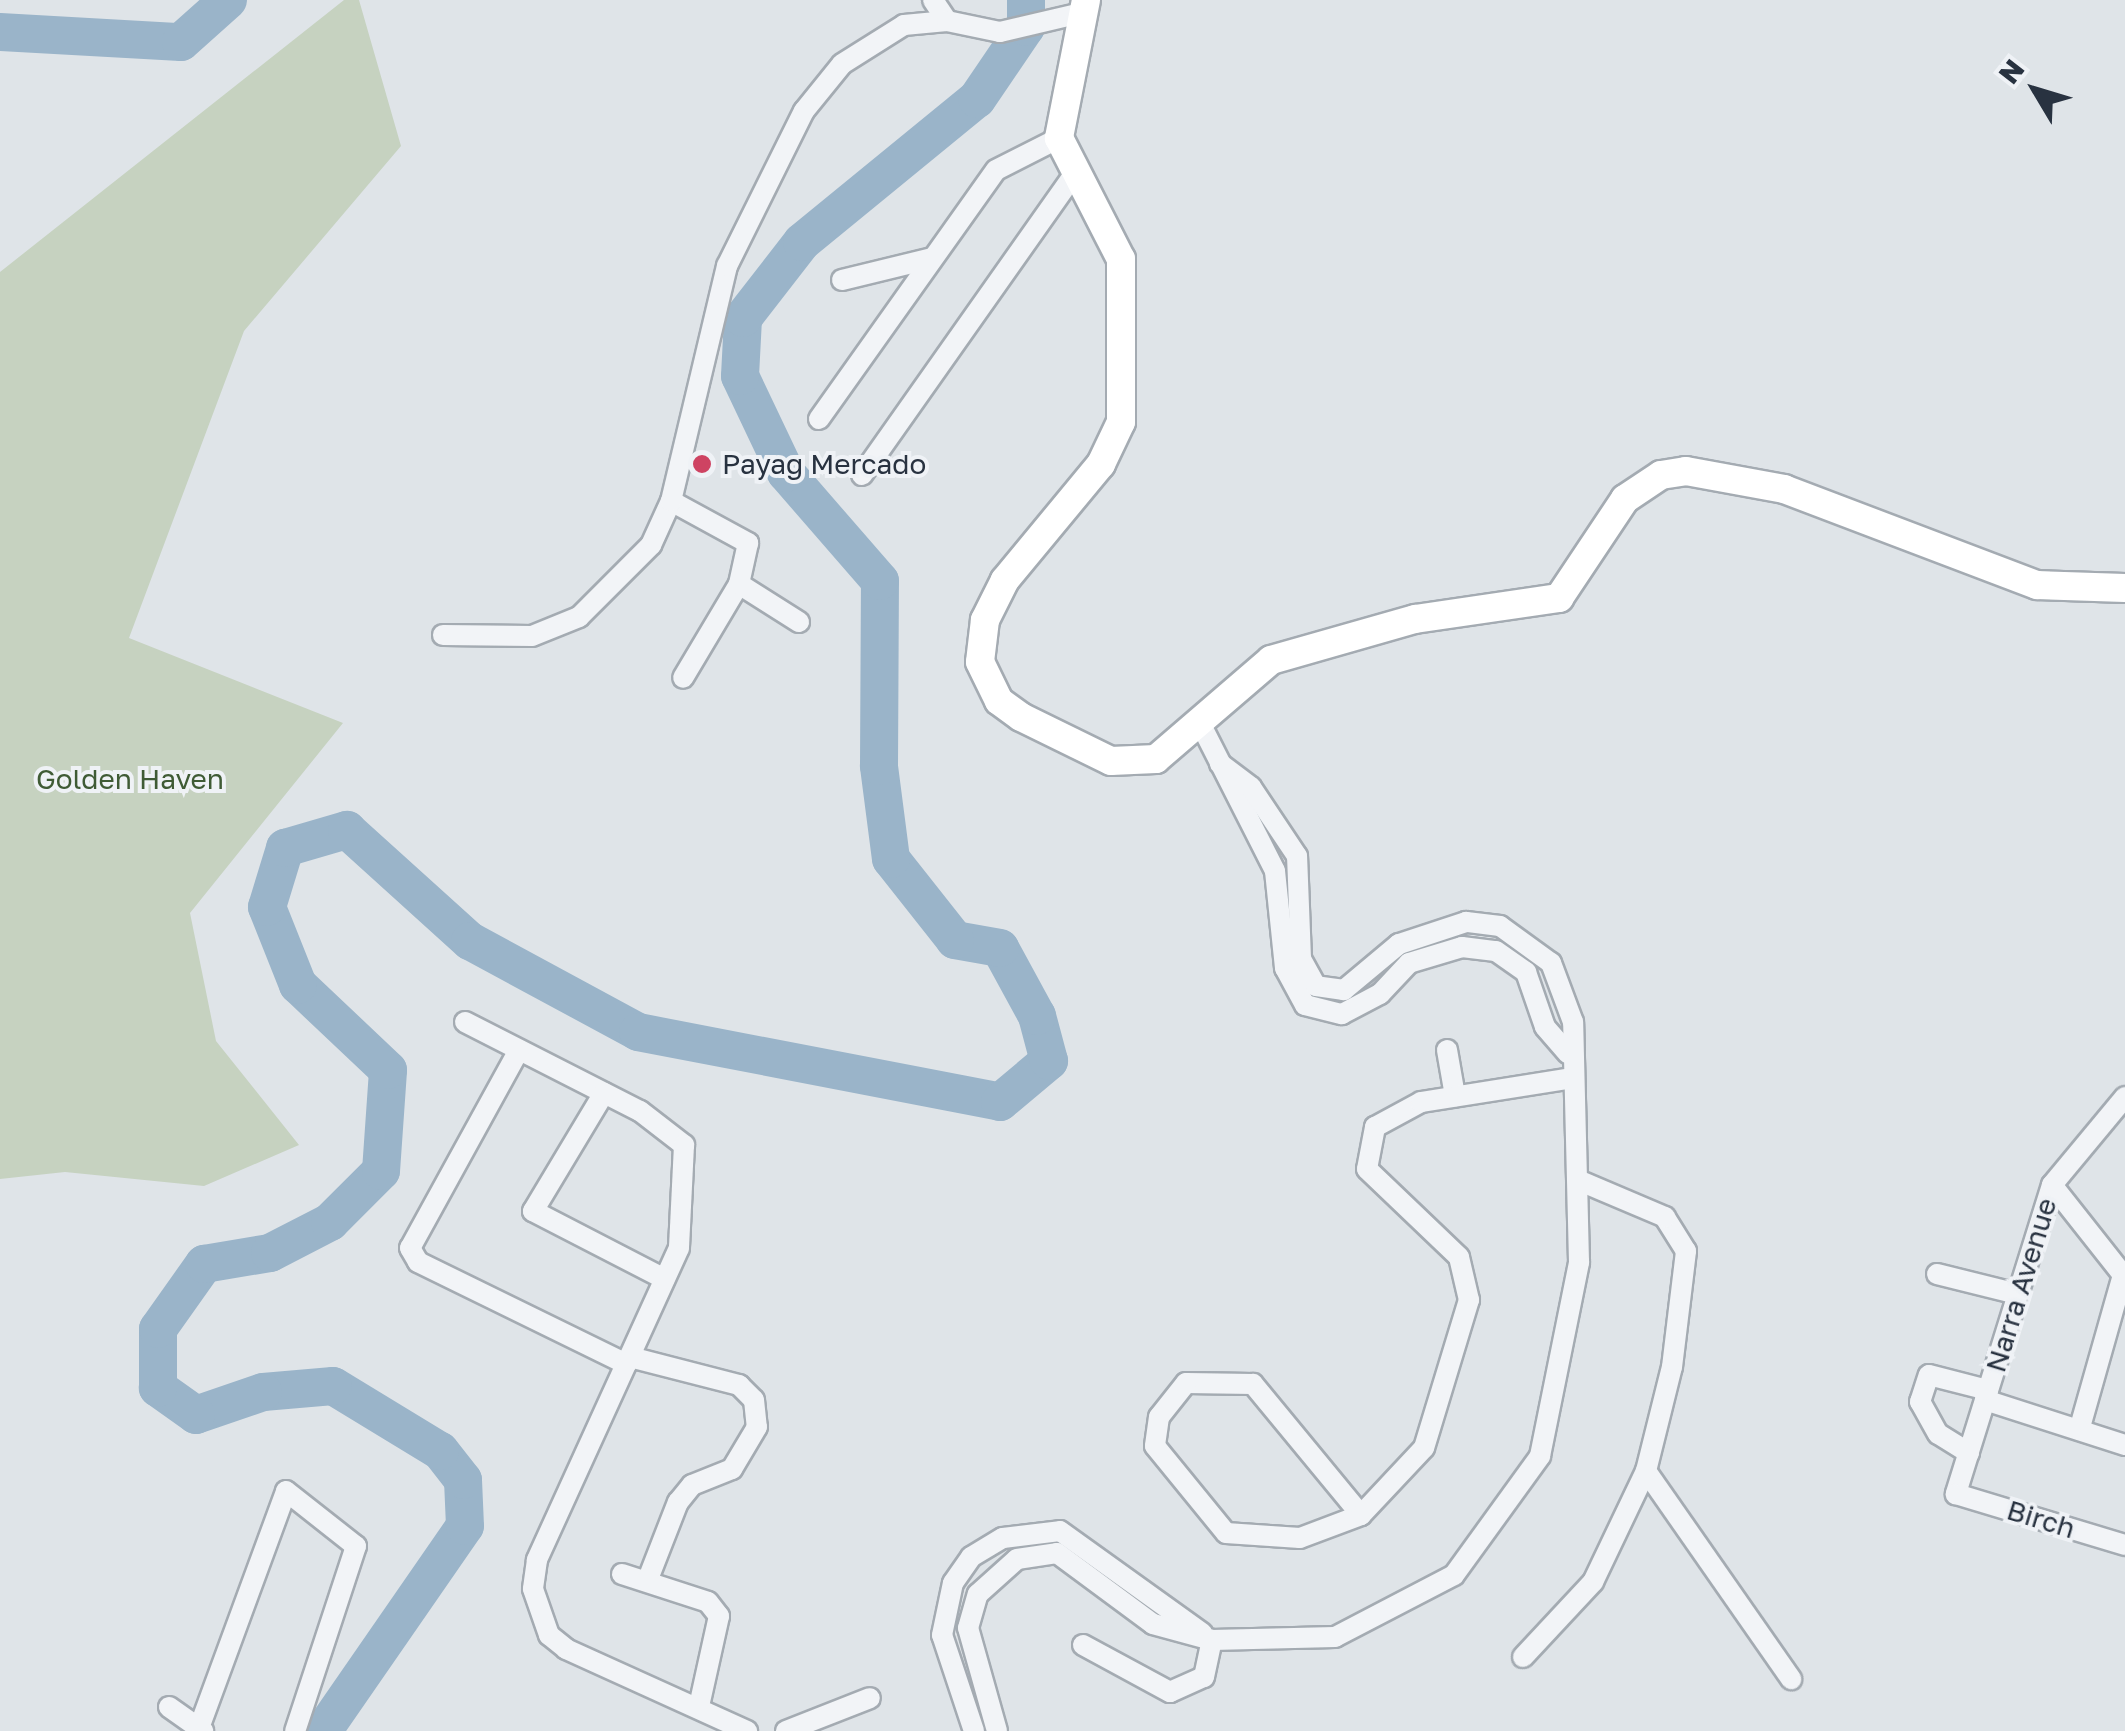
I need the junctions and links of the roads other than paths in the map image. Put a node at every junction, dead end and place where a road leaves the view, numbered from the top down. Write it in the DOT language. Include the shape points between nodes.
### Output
graph roads {
  1 [pos="933,0"];
  2 [pos="1086,6"];
  3 [pos="947,22"];
  4 [pos="1059,138"];
  5 [pos="1072,176"];
  6 [pos="932,258"];
  7 [pos="842,280"];
  8 [pos="819,419"];
  9 [pos="862,475"];
  10 [pos="671,501"];
  11 [pos="739,584"];
  12 [pos="2125,588"];
  13 [pos="799,622"];
  14 [pos="443,634"];
  15 [pos="682,678"];
  16 [pos="1200,723"];
  17 [pos="1220,764"];
  18 [pos="1297,856"];
  19 [pos="1275,871"];
  20 [pos="465,1022"];
  21 [pos="520,1050"];
  22 [pos="1447,1050"];
  23 [pos="1568,1053"];
  24 [pos="1572,1078"];
  25 [pos="604,1093"];
  26 [pos="1455,1096"];
  27 [pos="2121,1109"];
  28 [pos="1578,1180"];
  29 [pos="2052,1185"];
  30 [pos="1938,1274"];
  31 [pos="665,1279"];
  32 [pos="2018,1294"];
  33 [pos="628,1361"];
  34 [pos="1987,1395"];
  35 [pos="2080,1430"];
  36 [pos="2125,1445"];
  37 [pos="1968,1453"];
  38 [pos="1646,1471"];
  39 [pos="1956,1494"];
  40 [pos="1361,1515"];
  41 [pos="2125,1545"];
  42 [pos="622,1574"];
  43 [pos="648,1580"];
  44 [pos="1212,1640"];
  45 [pos="1082,1644"];
  46 [pos="1523,1657"];
  47 [pos="1792,1679"];
  48 [pos="870,1698"];
  49 [pos="699,1706"];
  50 [pos="170,1707"];
  51 [pos="201,1729"];
  52 [pos="295,1731"];
  53 [pos="747,1731"];
  54 [pos="786,1731"];
  55 [pos="974,1731"];
  56 [pos="997,1731"];
  1 -- 3 [label="street"];
  2 -- 3 [label="street" via="1041,29 1000,32"];
  2 -- 4 [label="main road"];
  3 -- 10 [label="street" via="883,34 842,64 804,111 727,266"];
  4 -- 5 [label="main road"];
  4 -- 6 [label="street" via="996,170"];
  5 -- 9 [label="street"];
  5 -- 16 [label="main road" via="1121,259 1121,422 1101,464 1005,580 985,620 980,662 999,701 1111,761 1156,759"];
  6 -- 7 [label="street"];
  6 -- 8 [label="street"];
  10 -- 11 [label="street" via="748,543"];
  10 -- 14 [label="street" via="620,586 579,617 532,636"];
  11 -- 13 [label="street"];
  11 -- 15 [label="street"];
  12 -- 16 [label="main road" via="2037,584 1784,489 1708,472 1661,475 1625,499 1559,598 1463,609 1308,647 1245,674"];
  16 -- 17 [label="street"];
  17 -- 18 [label="street" via="1251,787"];
  17 -- 19 [label="street"];
  18 -- 19 [label="street"];
  18 -- 23 [label="street" via="1300,959 1316,986 1344,990 1416,938 1466,922 1500,926 1551,963 1573,1022"];
  19 -- 23 [label="street" via="1285,968 1306,1005 1342,1014 1380,994 1409,963 1462,947 1496,951 1526,972 1545,1026"];
  20 -- 21 [label="street"];
  21 -- 25 [label="street"];
  21 -- 33 [label="street" via="410,1234 410,1248 418,1262"];
  22 -- 26 [label="street"];
  23 -- 24 [label="street"];
  24 -- 26 [label="street"];
  24 -- 28 [label="street"];
  25 -- 31 [label="street" via="684,1145 679,1248"];
  25 -- 31 [label="street" via="533,1211"];
  26 -- 40 [label="street" via="1393,1111 1368,1150 1381,1191 1458,1257 1469,1300 1424,1448"];
  27 -- 29 [label="street, Narra Avenue"];
  28 -- 38 [label="street" via="1664,1218 1686,1251"];
  28 -- 44 [label="street" via="1579,1262 1540,1456 1454,1575 1335,1637"];
  29 -- 32 [label="street, Narra Avenue"];
  29 -- 35 [label="street" via="2123,1275"];
  30 -- 32 [label="street"];
  31 -- 33 [label="street"];
  32 -- 34 [label="street, Narra Avenue"];
  33 -- 43 [label="street" via="739,1385 754,1400 757,1427 732,1469 692,1485 678,1502"];
  33 -- 49 [label="street" via="537,1560 537,1612 566,1649"];
  34 -- 35 [label="street"];
  34 -- 37 [label="street, Narra Avenue"];
  34 -- 37 [label="street" via="1929,1374 1923,1414"];
  35 -- 36 [label="street"];
  37 -- 39 [label="street, Narra Avenue"];
  38 -- 46 [label="street" via="1593,1582"];
  38 -- 47 [label="street"];
  39 -- 41 [label="street, Birch"];
  40 -- 40 [label="street" via="1300,1538 1226,1533 1155,1446 1172,1393 1211,1378 1269,1394"];
  42 -- 43 [label="street"];
  43 -- 49 [label="street" via="708,1602 719,1616"];
  44 -- 45 [label="street" via="1204,1677 1170,1692"];
  44 -- 55 [label="street" via="1060,1530 1003,1538 971,1557 953,1583 942,1636"];
  44 -- 56 [label="street" via="1153,1624 1056,1552 1017,1559 978,1594 968,1628"];
  48 -- 54 [label="street"];
  49 -- 53 [label="street"];
  50 -- 51 [label="street"];
  51 -- 52 [label="street" via="286,1491 356,1546"];
}
